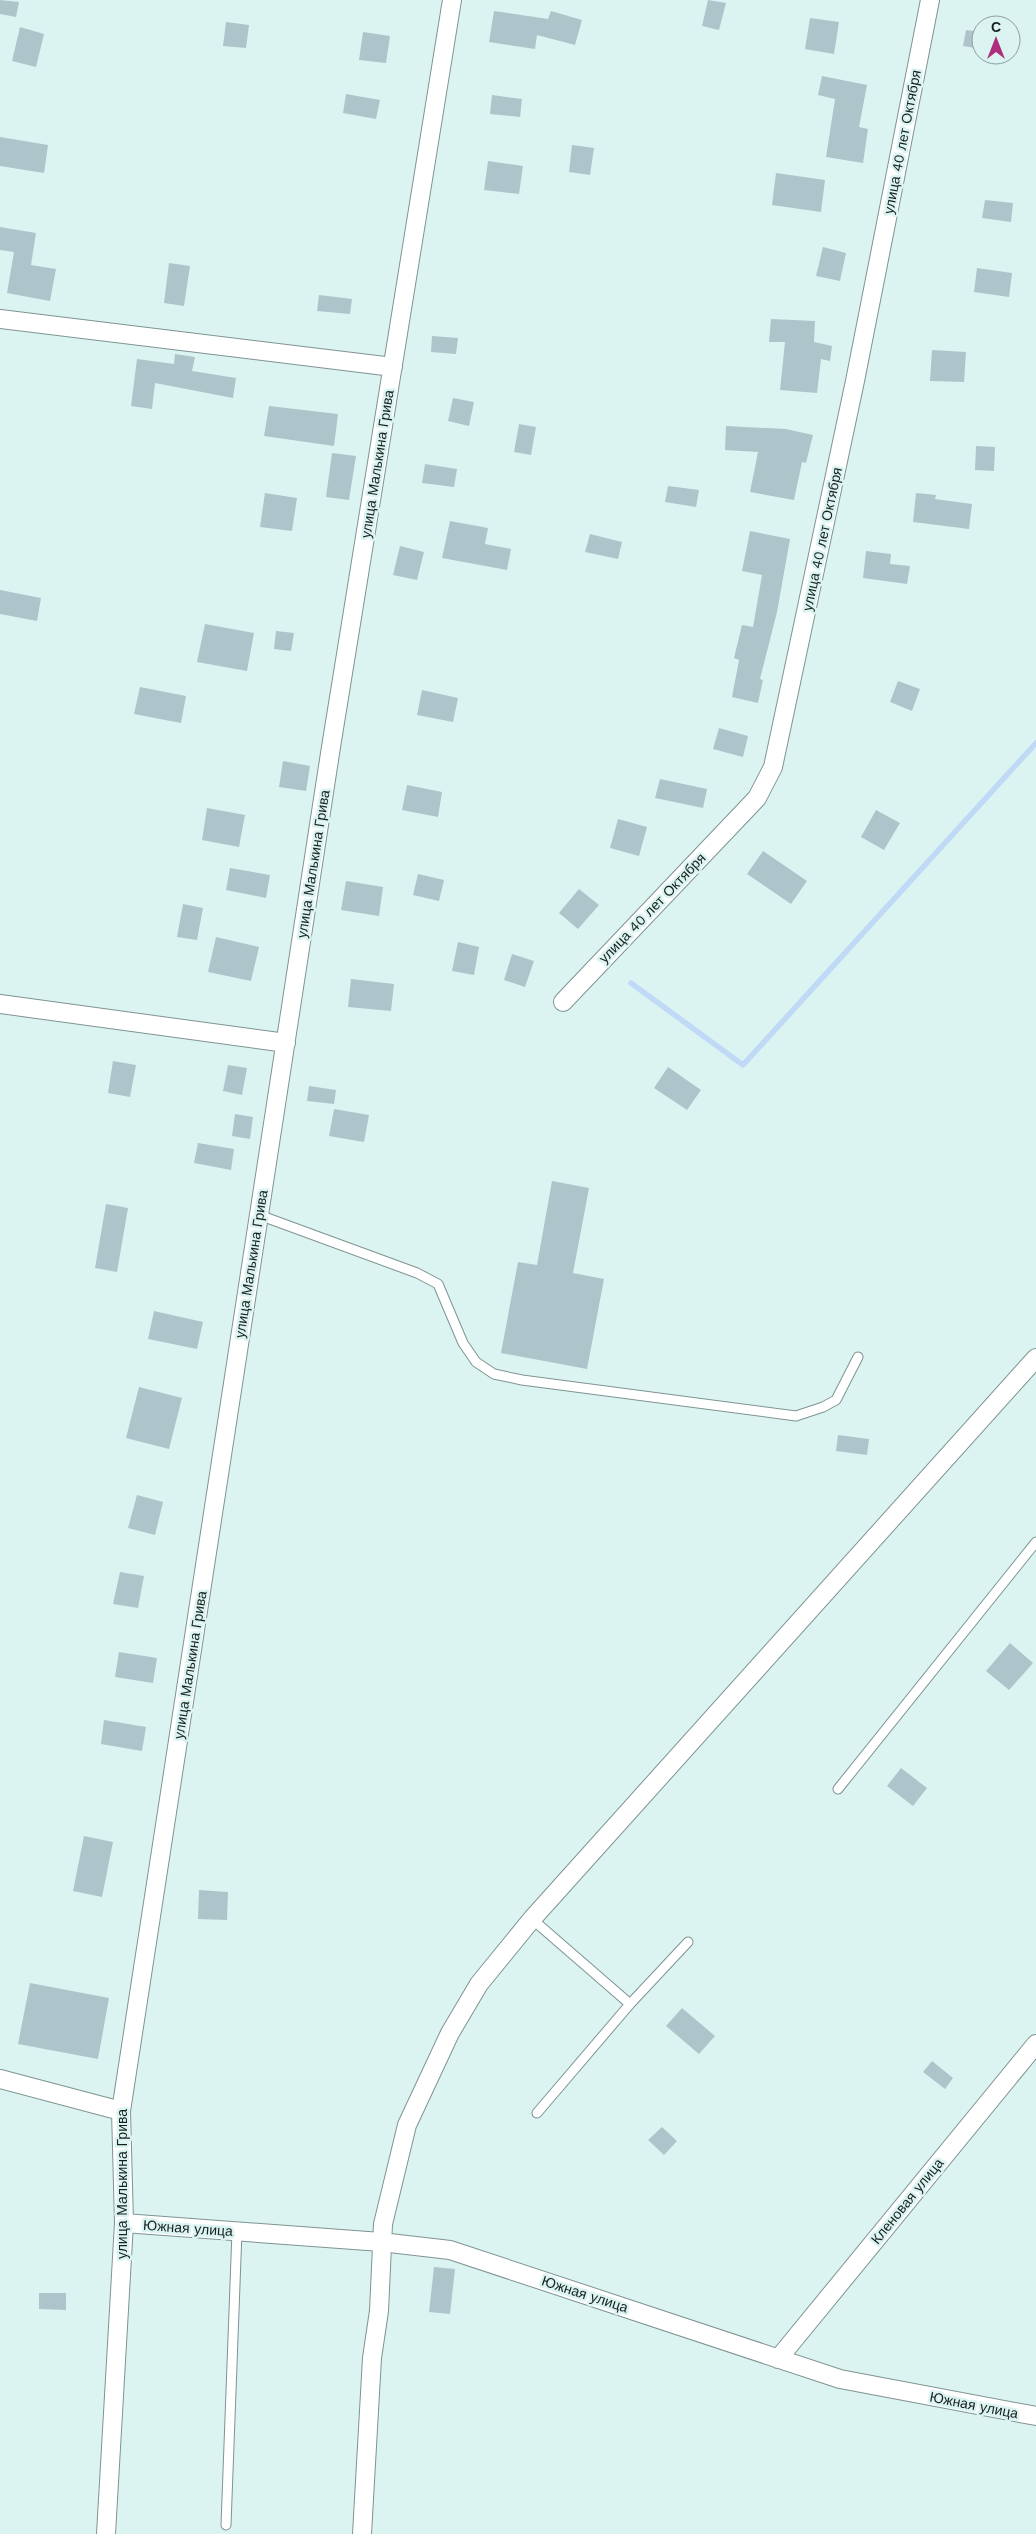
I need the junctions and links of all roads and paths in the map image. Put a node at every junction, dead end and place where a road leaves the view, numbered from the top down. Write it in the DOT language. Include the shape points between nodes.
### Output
graph roads {
  1 [pos="452,0"];
  2 [pos="930,0"];
  3 [pos="0,319"];
  4 [pos="393,367"];
  5 [pos="563,1002"];
  6 [pos="0,1004"];
  7 [pos="286,1043"];
  8 [pos="259,1215"];
  9 [pos="858,1357"];
  10 [pos="1036,1358"];
  11 [pos="1036,1542"];
  12 [pos="838,1789"];
  13 [pos="532,1919"];
  14 [pos="688,1942"];
  15 [pos="630,2004"];
  16 [pos="1036,2044"];
  17 [pos="0,2079"];
  18 [pos="121,2112"];
  19 [pos="537,2113"];
  20 [pos="124,2223"];
  21 [pos="237,2231"];
  22 [pos="381,2242"];
  23 [pos="778,2359"];
  24 [pos="1036,2416"];
  25 [pos="226,2526"];
  26 [pos="106,2534"];
  27 [pos="362,2534"];
  1 -- 4 [label="street, улица Малькина Грива"];
  2 -- 5 [label="street, улица 40 лет Октября" via="853,390 773,767 757,798"];
  3 -- 4 [label="street"];
  4 -- 7 [label="street, улица Малькина Грива"];
  6 -- 7 [label="street"];
  7 -- 8 [label="street, улица Малькина Грива"];
  8 -- 9 [label="lane" via="417,1273 438,1284 463,1343 476,1362 494,1374 796,1416 836,1400"];
  8 -- 18 [label="street, улица Малькина Грива"];
  10 -- 13 [label="street"];
  11 -- 12 [label="lane"];
  13 -- 15 [label="lane"];
  13 -- 22 [label="street" via="480,1984 450,2033 407,2125"];
  14 -- 15 [label="lane"];
  15 -- 19 [label="lane"];
  16 -- 23 [label="street, Кленовая улица"];
  17 -- 18 [label="street"];
  18 -- 20 [label="street, улица Малькина Грива"];
  20 -- 21 [label="street, Южная улица"];
  20 -- 26 [label="street, улица Малькина Грива"];
  21 -- 22 [label="street, Южная улица"];
  21 -- 25 [label="lane"];
  22 -- 23 [label="street, Южная улица" via="450,2250"];
  22 -- 27 [label="street"];
  23 -- 24 [label="street, Южная улица" via="840,2379"];
}
